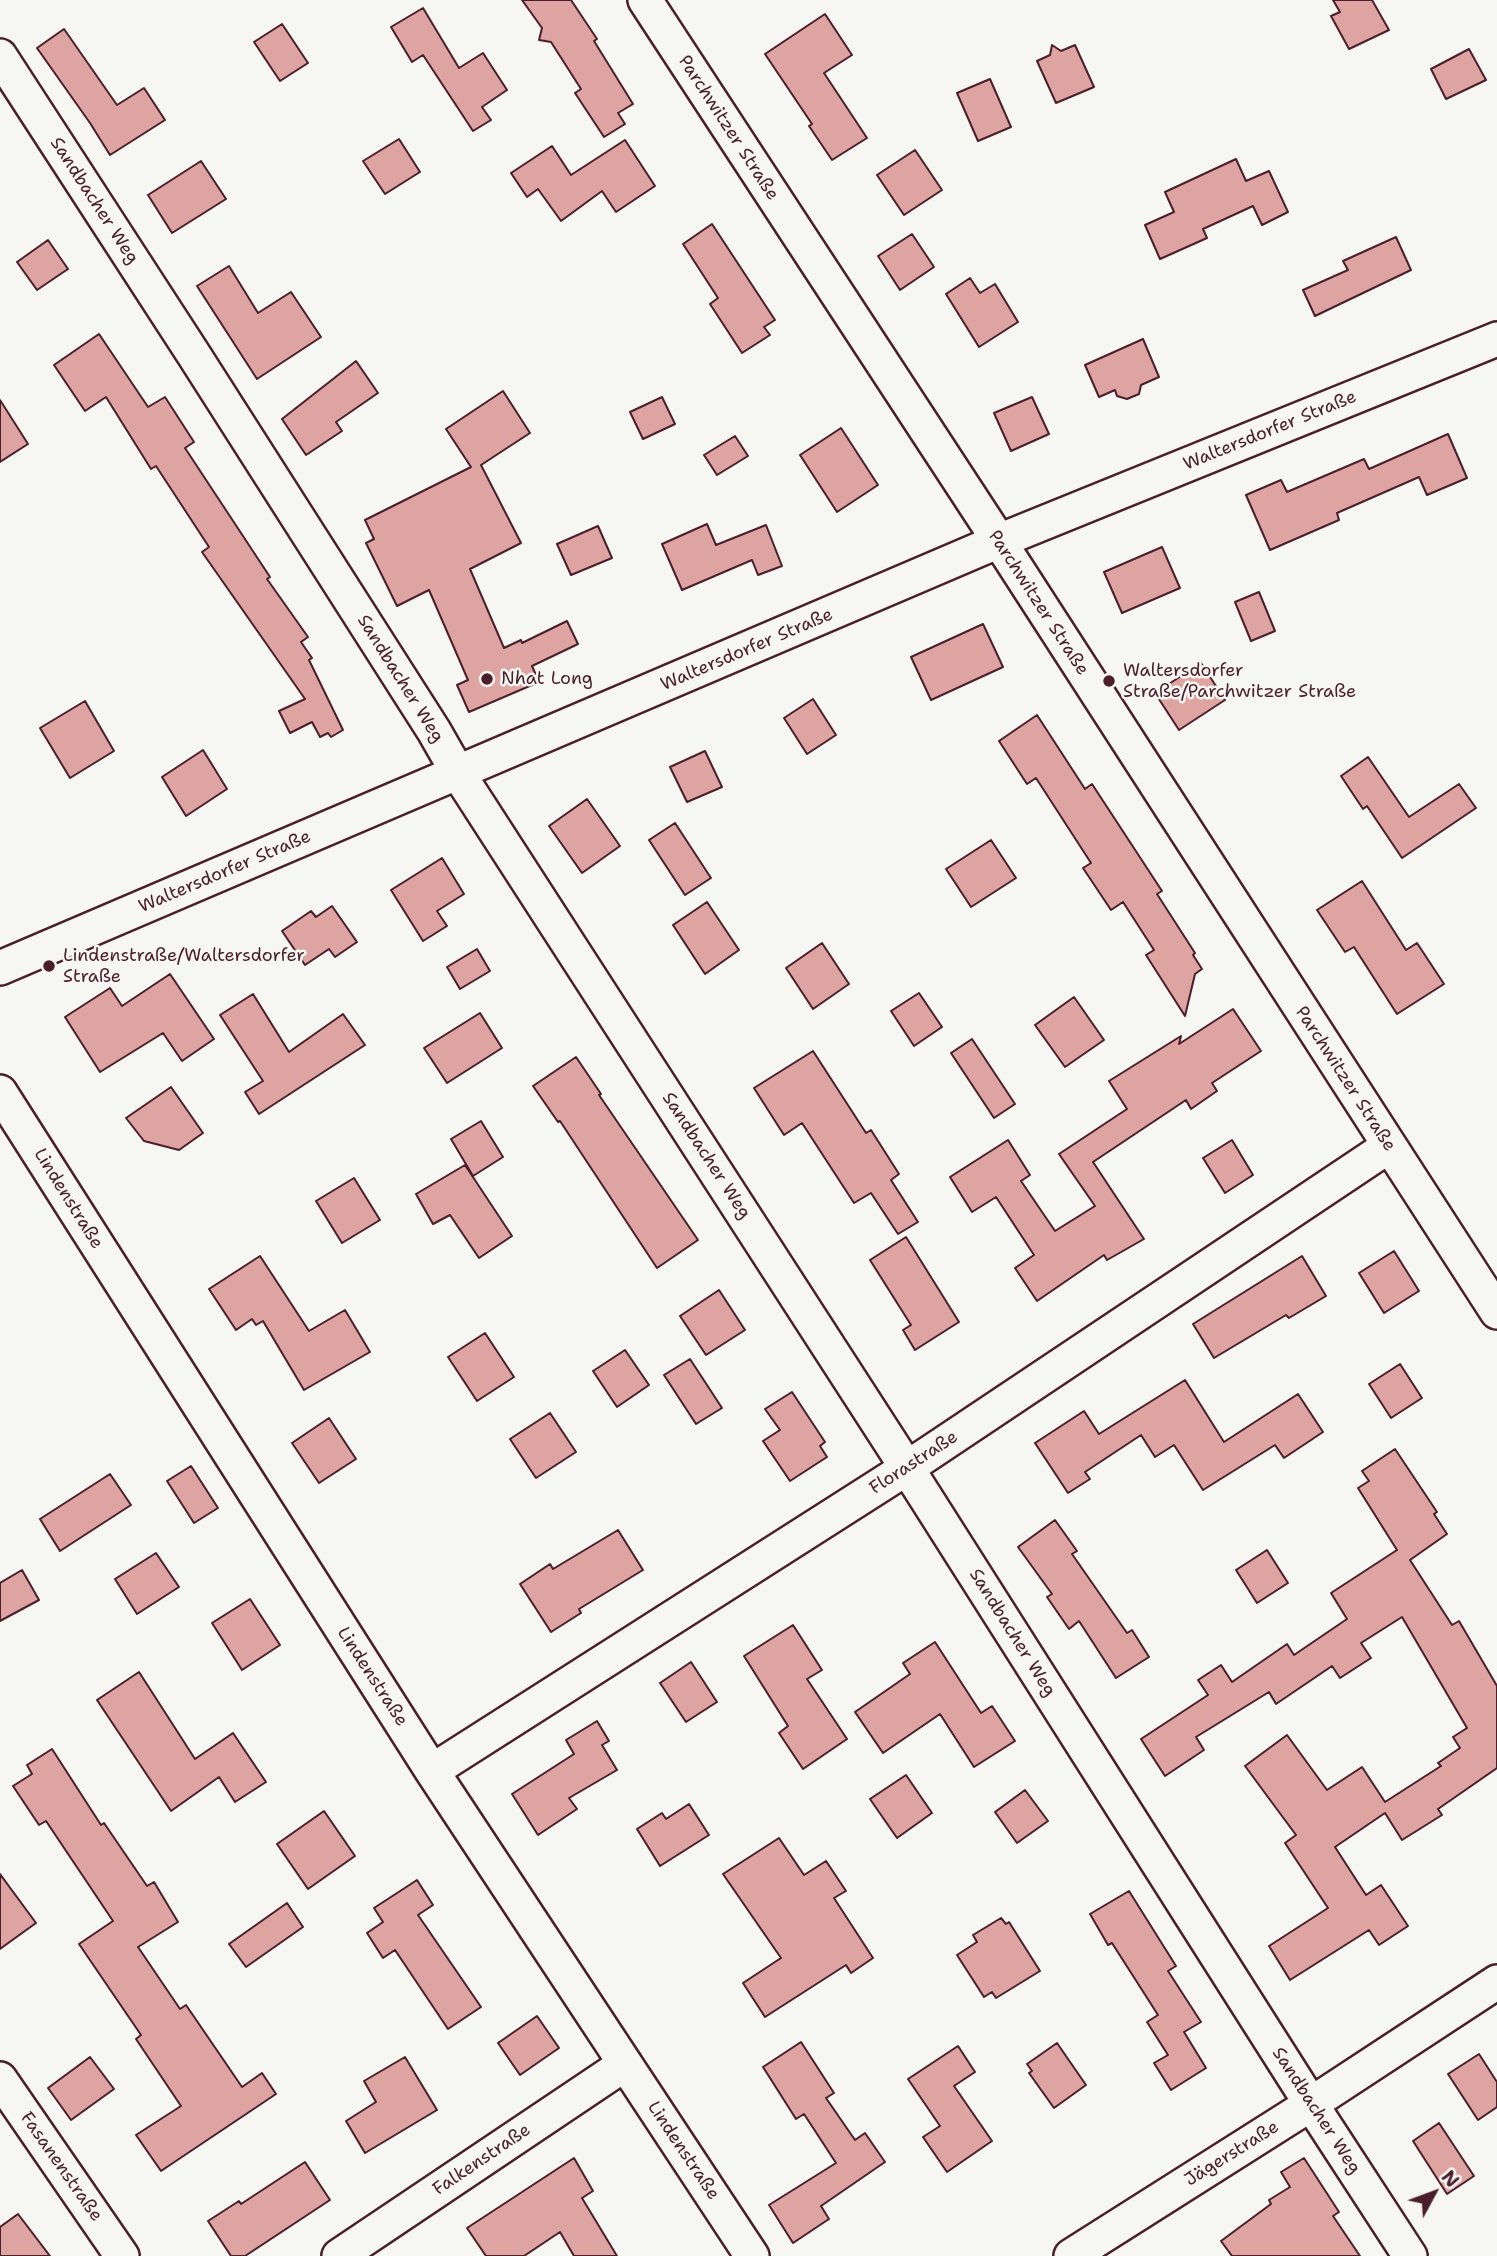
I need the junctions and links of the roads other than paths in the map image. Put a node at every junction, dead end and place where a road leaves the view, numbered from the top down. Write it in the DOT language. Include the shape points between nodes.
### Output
graph roads {
  1 [pos="654,3"];
  2 [pos="0,57"];
  3 [pos="1497,339"];
  4 [pos="999,541"];
  5 [pos="458,773"];
  6 [pos="0,968"];
  7 [pos="0,1093"];
  8 [pos="1389,1146"];
  9 [pos="1497,1312"];
  10 [pos="907,1468"];
  11 [pos="432,1771"];
  12 [pos="1497,1982"];
  13 [pos="625,2064"];
  14 [pos="0,2079"];
  15 [pos="1311,2104"];
  16 [pos="122,2256"];
  17 [pos="339,2256"];
  18 [pos="752,2256"];
  19 [pos="1071,2256"];
  20 [pos="1410,2256"];
  1 -- 4 [label="street, Parchwitzer Straße"];
  2 -- 5 [label="street, Sandbacher Weg"];
  3 -- 4 [label="street, Waltersdorfer Straße"];
  4 -- 5 [label="street, Waltersdorfer Straße"];
  4 -- 8 [label="street, Parchwitzer Straße"];
  5 -- 6 [label="street, Waltersdorfer Straße"];
  5 -- 10 [label="street, Sandbacher Weg"];
  7 -- 11 [label="street, Lindenstraße"];
  8 -- 9 [label="street, Parchwitzer Straße"];
  8 -- 10 [label="street, Florastraße"];
  10 -- 11 [label="street, Florastraße"];
  10 -- 15 [label="street, Sandbacher Weg"];
  11 -- 13 [label="street, Lindenstraße"];
  12 -- 15 [label="street, Jägerstraße"];
  13 -- 17 [label="street, Falkenstraße"];
  13 -- 18 [label="street, Lindenstraße"];
  14 -- 16 [label="street, Fasanenstraße"];
  15 -- 19 [label="street, Jägerstraße"];
  15 -- 20 [label="street, Sandbacher Weg"];
}
